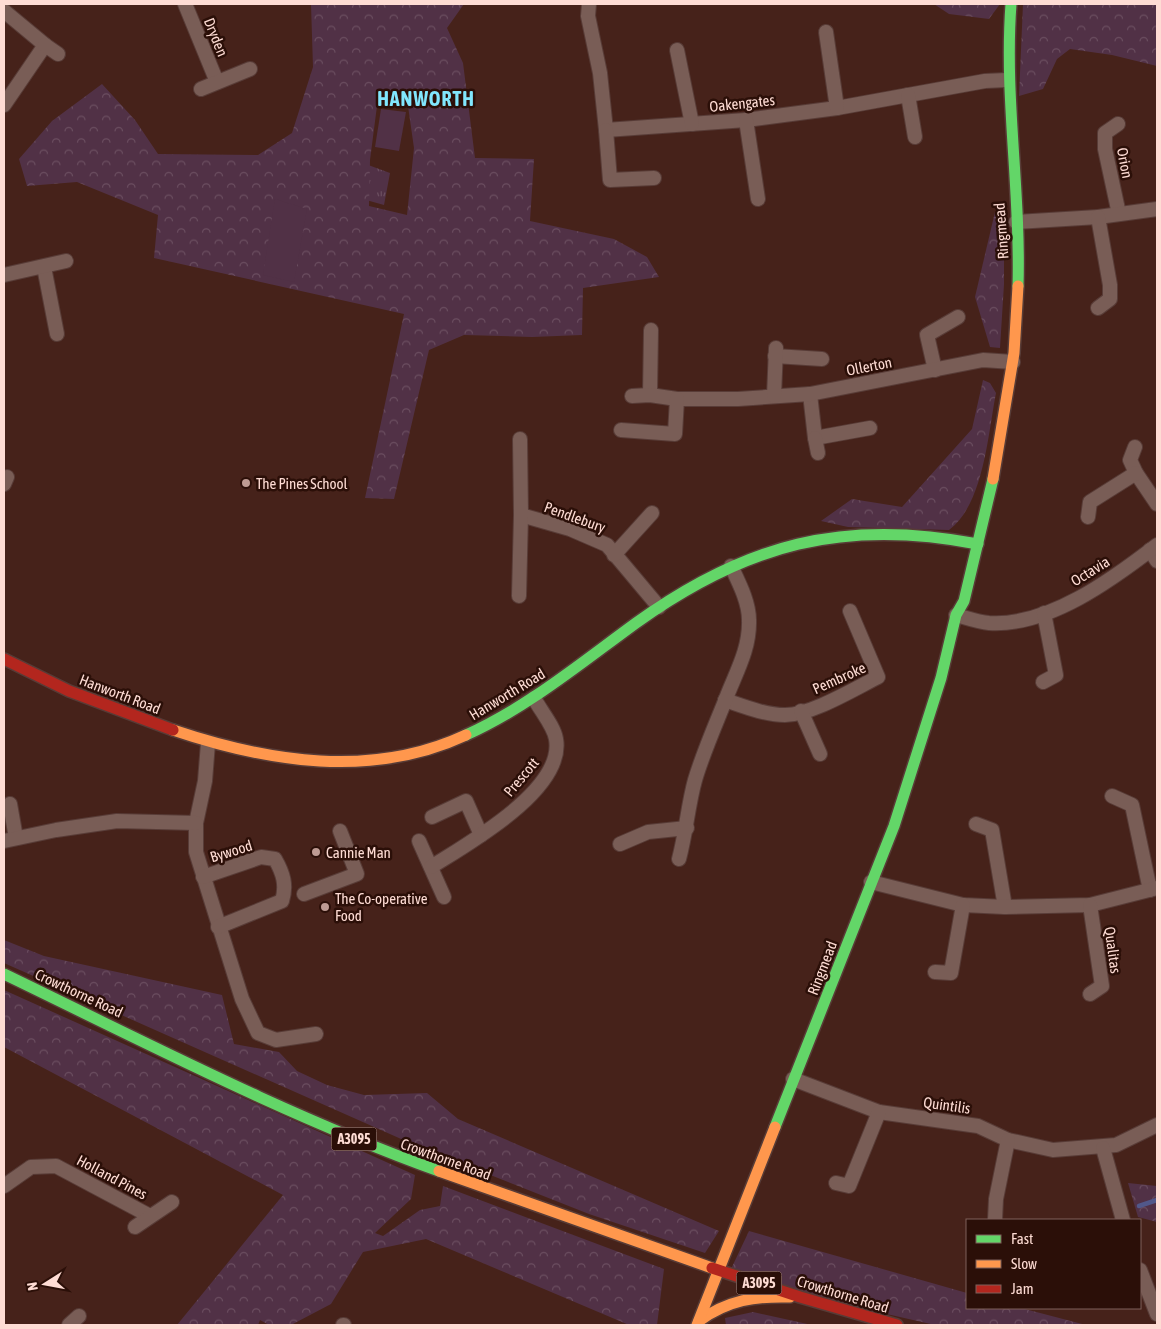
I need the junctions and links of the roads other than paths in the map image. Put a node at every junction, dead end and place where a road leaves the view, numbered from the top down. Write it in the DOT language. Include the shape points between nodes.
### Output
graph roads {
  1 [pos="185,4"];
  2 [pos="589,4"];
  3 [pos="1012,4"];
  4 [pos="4,11"];
  5 [pos="826,32"];
  6 [pos="45,44"];
  7 [pos="677,50"];
  8 [pos="58,54"];
  9 [pos="250,69"];
  10 [pos="1007,80"];
  11 [pos="217,82"];
  12 [pos="201,89"];
  13 [pos="908,95"];
  14 [pos="4,105"];
  15 [pos="838,108"];
  16 [pos="746,120"];
  17 [pos="692,124"];
  18 [pos="1118,124"];
  19 [pos="606,130"];
  20 [pos="915,137"];
  21 [pos="654,178"];
  22 [pos="758,199"];
  23 [pos="1157,209"];
  24 [pos="1119,214"];
  25 [pos="1098,217"];
  26 [pos="1016,222"];
  27 [pos="66,261"];
  28 [pos="44,267"];
  29 [pos="4,275"];
  30 [pos="1098,308"];
  31 [pos="958,317"];
  32 [pos="651,330"];
  33 [pos="57,334"];
  34 [pos="822,358"];
  35 [pos="1013,362"];
  36 [pos="935,370"];
  37 [pos="810,394"];
  38 [pos="650,395"];
  39 [pos="632,396"];
  40 [pos="774,396"];
  41 [pos="677,399"];
  42 [pos="870,428"];
  43 [pos="621,430"];
  44 [pos="520,438"];
  45 [pos="815,438"];
  46 [pos="1136,447"];
  47 [pos="818,453"];
  48 [pos="996,455"];
  49 [pos="1136,473"];
  50 [pos="1157,504"];
  51 [pos="652,513"];
  52 [pos="521,515"];
  53 [pos="1088,517"];
  54 [pos="966,541"];
  55 [pos="978,544"];
  56 [pos="1155,552"];
  57 [pos="614,555"];
  58 [pos="731,566"];
  59 [pos="519,596"];
  60 [pos="659,607"];
  61 [pos="850,611"];
  62 [pos="1044,613"];
  63 [pos="956,615"];
  64 [pos="4,659"];
  65 [pos="1043,682"];
  66 [pos="534,698"];
  67 [pos="725,700"];
  68 [pos="802,711"];
  69 [pos="208,743"];
  70 [pos="820,754"];
  71 [pos="1112,796"];
  72 [pos="10,804"];
  73 [pos="432,817"];
  74 [pos="196,823"];
  75 [pos="976,824"];
  76 [pos="687,828"];
  77 [pos="340,831"];
  78 [pos="480,835"];
  79 [pos="10,840"];
  80 [pos="420,841"];
  81 [pos="620,844"];
  82 [pos="679,859"];
  83 [pos="431,866"];
  84 [pos="203,877"];
  85 [pos="871,882"];
  86 [pos="1154,889"];
  87 [pos="304,894"];
  88 [pos="444,897"];
  89 [pos="963,905"];
  90 [pos="1090,905"];
  91 [pos="1005,907"];
  92 [pos="218,927"];
  93 [pos="936,972"];
  94 [pos="4,974"];
  95 [pos="1090,994"];
  96 [pos="316,1034"];
  97 [pos="793,1079"];
  98 [pos="879,1112"];
  99 [pos="1157,1126"];
  100 [pos="1008,1140"];
  101 [pos="1103,1148"];
  102 [pos="836,1183"];
  103 [pos="4,1186"];
  104 [pos="172,1202"];
  105 [pos="150,1216"];
  106 [pos="995,1219"];
  107 [pos="1123,1219"];
  108 [pos="135,1227"];
  109 [pos="718,1270"];
  110 [pos="1141,1273"];
  111 [pos="800,1297"];
  112 [pos="1157,1314"];
  113 [pos="698,1323"];
  114 [pos="897,1325"];
  1 -- 11 [label="street, Dryden"];
  2 -- 19 [label="street" via="588,16 604,96"];
  3 -- 10 [label="street, Ringmead"];
  4 -- 6 [label="street"];
  5 -- 15 [label="street"];
  6 -- 8 [label="street"];
  6 -- 14 [label="street"];
  7 -- 17 [label="street"];
  9 -- 11 [label="street, Dryden"];
  10 -- 13 [label="street, Oakengates"];
  10 -- 26 [label="street, Ringmead"];
  11 -- 12 [label="street, Dryden"];
  13 -- 15 [label="street, Oakengates"];
  13 -- 20 [label="street"];
  15 -- 16 [label="street, Oakengates"];
  16 -- 17 [label="street, Oakengates"];
  16 -- 22 [label="street"];
  17 -- 19 [label="street, Oakengates"];
  18 -- 24 [label="street, Orion" via="1105,133 1105,149"];
  19 -- 21 [label="street" via="610,180"];
  23 -- 24 [label="street"];
  24 -- 25 [label="street"];
  25 -- 26 [label="street"];
  25 -- 30 [label="street" via="1110,285 1110,299"];
  26 -- 35 [label="street, Ringmead" via="1019,269"];
  27 -- 28 [label="street"];
  28 -- 29 [label="street"];
  28 -- 33 [label="street"];
  31 -- 36 [label="street" via="927,335"];
  32 -- 38 [label="street"];
  34 -- 40 [label="street" via="776,352"];
  35 -- 36 [label="street, Ollerton" via="982,360"];
  35 -- 48 [label="street, Ringmead"];
  36 -- 37 [label="street, Ollerton"];
  37 -- 40 [label="street, Ollerton"];
  37 -- 45 [label="street"];
  38 -- 39 [label="street, Ollerton"];
  38 -- 41 [label="street, Ollerton"];
  40 -- 41 [label="street, Ollerton"];
  41 -- 43 [label="street" via="676,434"];
  42 -- 45 [label="street"];
  44 -- 52 [label="street, Pendlebury"];
  45 -- 47 [label="street"];
  46 -- 49 [label="street" via="1130,460"];
  48 -- 54 [label="street, Ringmead"];
  48 -- 55 [label="street, Ringmead" via="994,482"];
  49 -- 50 [label="street"];
  49 -- 53 [label="street" via="1090,502"];
  51 -- 57 [label="street, Pendlebury"];
  52 -- 57 [label="street, Pendlebury" via="570,529 607,545"];
  52 -- 59 [label="street, Pendlebury"];
  54 -- 55 [label="street, Hanworth Road"];
  54 -- 58 [label="street, Hanworth Road" via="924,533 868,532 803,542"];
  54 -- 63 [label="street, Ringmead" via="954,600"];
  55 -- 63 [label="street, Ringmead" via="964,601"];
  56 -- 62 [label="street, Octavia" via="1100,586"];
  57 -- 60 [label="street, Pendlebury"];
  58 -- 60 [label="street, Hanworth Road"];
  58 -- 67 [label="street" via="742,589 749,619 748,642"];
  60 -- 66 [label="street, Hanworth Road"];
  61 -- 68 [label="street, Pembroke" via="878,678"];
  62 -- 63 [label="street, Octavia" via="990,623"];
  62 -- 65 [label="street" via="1056,675"];
  63 -- 85 [label="street, Ringmead" via="941,678 894,826"];
  64 -- 69 [label="street, Hanworth Road" via="59,687"];
  66 -- 69 [label="street, Hanworth Road" via="470,734 398,757 300,762"];
  66 -- 78 [label="street, Prescott" via="556,738 550,771 519,807"];
  67 -- 68 [label="street, Pembroke" via="785,715"];
  67 -- 76 [label="street" via="695,780"];
  68 -- 70 [label="street, Pembroke"];
  69 -- 74 [label="street, Bywood" via="205,781"];
  71 -- 86 [label="street" via="1132,805"];
  72 -- 79 [label="street"];
  73 -- 78 [label="street" via="466,801"];
  74 -- 79 [label="street" via="117,821"];
  74 -- 84 [label="street, Bywood" via="196,852"];
  75 -- 91 [label="street" via="992,830"];
  76 -- 81 [label="street" via="648,832"];
  76 -- 82 [label="street"];
  77 -- 87 [label="street" via="357,874"];
  78 -- 83 [label="street, Prescott"];
  80 -- 83 [label="street"];
  83 -- 88 [label="street"];
  84 -- 92 [label="street, Bywood"];
  84 -- 92 [label="street, Bywood" via="261,857 275,859 282,872 286,890 282,901"];
  85 -- 89 [label="street"];
  85 -- 97 [label="street, Ringmead"];
  86 -- 90 [label="street"];
  89 -- 91 [label="street"];
  89 -- 93 [label="street" via="951,972"];
  90 -- 91 [label="street"];
  90 -- 95 [label="street, Qualitas" via="1102,986"];
  92 -- 96 [label="street, Bywood" via="242,999 258,1033 276,1040"];
  94 -- 109 [label="street, Crowthorne Road / A3095" via="344,1135 565,1219"];
  97 -- 98 [label="street, Quintilis"];
  97 -- 109 [label="street, Ringmead"];
  98 -- 100 [label="street, Quintilis" via="978,1126"];
  98 -- 102 [label="street" via="849,1186"];
  99 -- 101 [label="street, Quintilis"];
  100 -- 101 [label="street, Quintilis" via="1053,1150"];
  100 -- 106 [label="street"];
  101 -- 107 [label="street"];
  103 -- 105 [label="street, Holland Pines" via="31,1167 56,1166"];
  104 -- 105 [label="street, Holland Pines"];
  105 -- 108 [label="street, Holland Pines"];
  109 -- 111 [label="street, Crowthorne Road / A3095"];
  109 -- 113 [label="street, Ringmead"];
  110 -- 112 [label="street"];
  111 -- 113 [label="street" via="733,1300 718,1306"];
  111 -- 114 [label="street, Crowthorne Road / A3095"];
}
